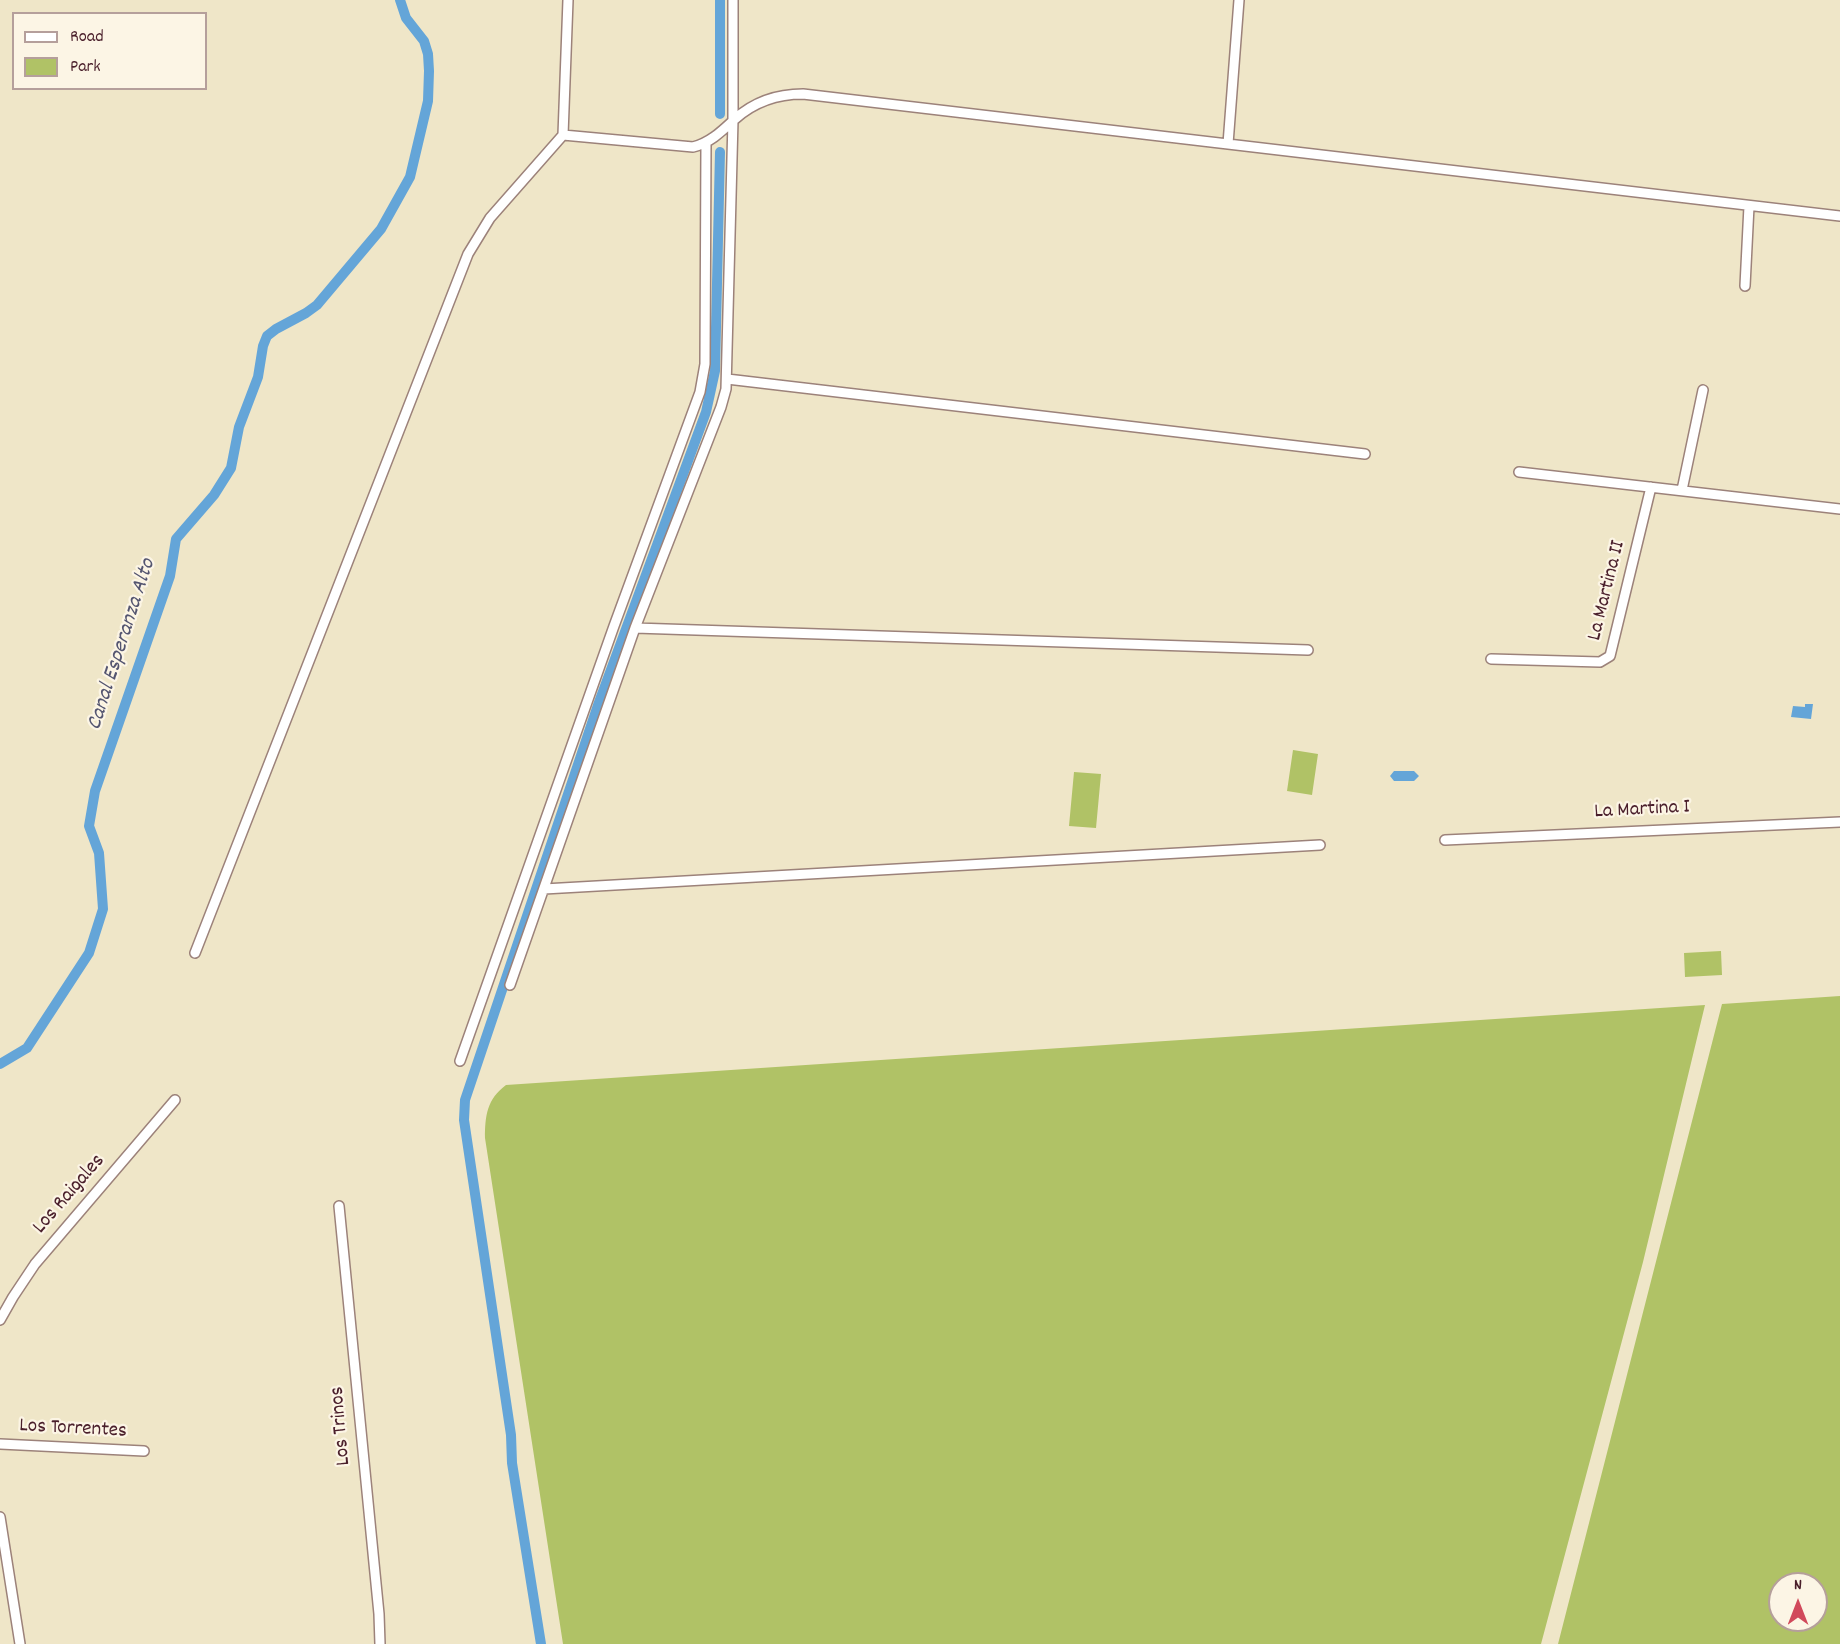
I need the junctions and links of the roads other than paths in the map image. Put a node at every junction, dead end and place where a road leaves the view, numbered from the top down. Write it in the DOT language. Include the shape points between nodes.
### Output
graph roads {
  1 [pos="568,0"];
  2 [pos="733,0"];
  3 [pos="1239,0"];
  4 [pos="733,120"];
  5 [pos="563,135"];
  6 [pos="706,143"];
  7 [pos="1228,144"];
  8 [pos="1749,206"];
  9 [pos="1840,216"];
  10 [pos="1745,286"];
  11 [pos="728,379"];
  12 [pos="1703,390"];
  13 [pos="1365,454"];
  14 [pos="1519,472"];
  15 [pos="1651,487"];
  16 [pos="1682,490"];
  17 [pos="1840,509"];
  18 [pos="634,628"];
  19 [pos="1308,650"];
  20 [pos="1491,659"];
  21 [pos="1840,822"];
  22 [pos="1445,840"];
  23 [pos="1320,845"];
  24 [pos="544,890"];
  25 [pos="195,953"];
  26 [pos="510,985"];
  27 [pos="460,1061"];
  28 [pos="175,1101"];
  29 [pos="339,1206"];
  30 [pos="0,1320"];
  31 [pos="0,1444"];
  32 [pos="144,1451"];
  33 [pos="0,1517"];
  34 [pos="20,1644"];
  35 [pos="380,1644"];
  1 -- 5 [label="street"];
  2 -- 4 [label="street"];
  3 -- 7 [label="street"];
  4 -- 6 [label="street"];
  4 -- 7 [label="street" via="766,100 803,94"];
  4 -- 11 [label="street"];
  5 -- 6 [label="street" via="687,147"];
  5 -- 25 [label="street" via="490,219 468,254"];
  6 -- 27 [label="street" via="705,364 700,392"];
  7 -- 8 [label="street"];
  8 -- 9 [label="street"];
  8 -- 10 [label="street"];
  11 -- 13 [label="street"];
  11 -- 18 [label="street"];
  12 -- 16 [label="street"];
  14 -- 15 [label="street"];
  15 -- 16 [label="street"];
  15 -- 20 [label="street, La Martina II" via="1610,656 1600,662"];
  16 -- 17 [label="street"];
  18 -- 19 [label="street"];
  18 -- 24 [label="street"];
  21 -- 22 [label="street, La Martina I"];
  23 -- 24 [label="street"];
  24 -- 26 [label="street"];
  28 -- 30 [label="street, Los Raigales" via="35,1264"];
  29 -- 35 [label="street, Los Trinos"];
  31 -- 32 [label="street, Los Torrentes"];
  33 -- 34 [label="street"];
}
